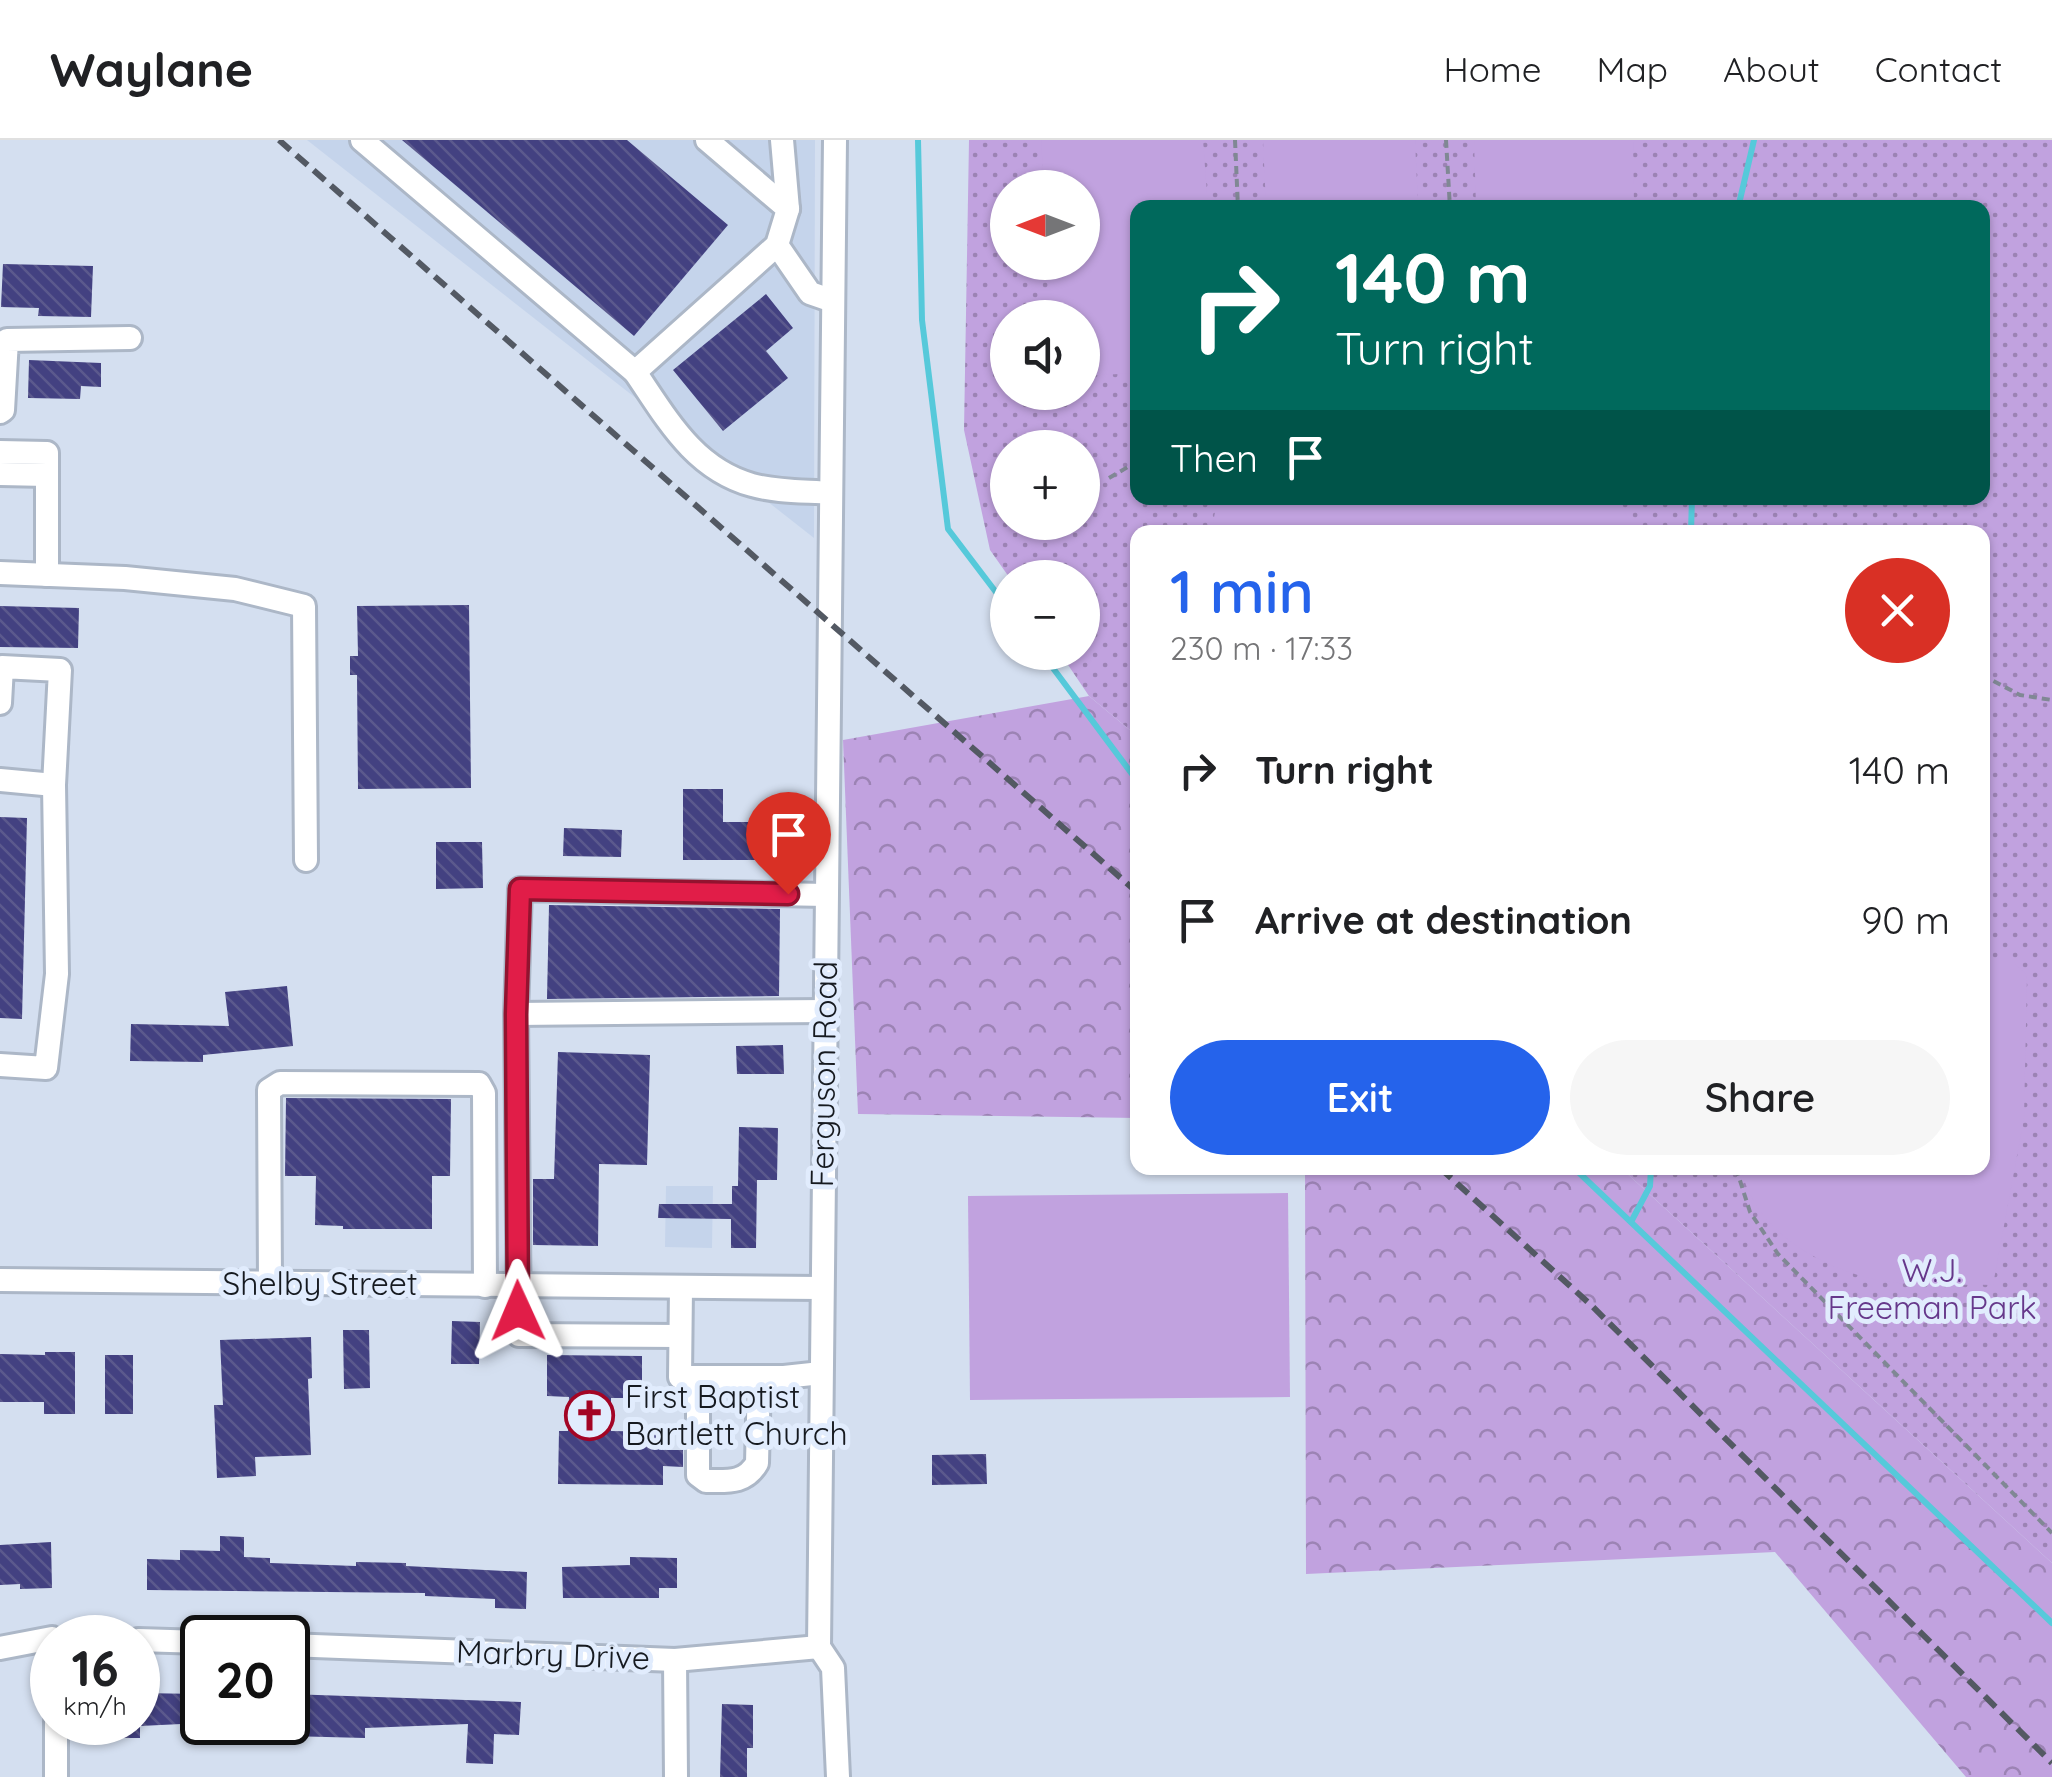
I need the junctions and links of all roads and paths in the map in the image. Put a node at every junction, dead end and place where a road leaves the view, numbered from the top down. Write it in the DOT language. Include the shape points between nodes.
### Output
graph roads {
  1 [pos="362,140"];
  2 [pos="707,140"];
  3 [pos="782,140"];
  4 [pos="834,140"];
  5 [pos="1235,140"];
  6 [pos="1446,140"];
  7 [pos="1238,200"];
  8 [pos="1450,200"];
  9 [pos="788,209"];
  10 [pos="776,244"];
  11 [pos="833,300"];
  12 [pos="130,338"];
  13 [pos="635,372"];
  14 [pos="0,412"];
  15 [pos="0,452"];
  16 [pos="1130,465"];
  17 [pos="0,474"];
  18 [pos="46,475"];
  19 [pos="1108,478"];
  20 [pos="831,493"];
  21 [pos="0,572"];
  22 [pos="46,574"];
  23 [pos="1990,679"];
  24 [pos="2052,700"];
  25 [pos="0,703"];
  26 [pos="0,780"];
  27 [pos="54,785"];
  28 [pos="306,860"];
  29 [pos="826,895"];
  30 [pos="824,1011"];
  31 [pos="516,1014"];
  32 [pos="0,1065"];
  33 [pos="1738,1175"];
  34 [pos="0,1280"];
  35 [pos="270,1283"];
  36 [pos="485,1286"];
  37 [pos="518,1287"];
  38 [pos="681,1288"];
  39 [pos="820,1288"];
  40 [pos="680,1336"];
  41 [pos="821,1373"];
  42 [pos="698,1377"];
  43 [pos="759,1377"];
  44 [pos="2052,1534"];
  45 [pos="30,1642"];
  46 [pos="310,1647"];
  47 [pos="819,1647"];
  48 [pos="0,1648"];
  49 [pos="675,1660"];
  50 [pos="56,1745"];
  51 [pos="56,1777"];
  52 [pos="676,1777"];
  53 [pos="838,1777"];
  1 -- 13 [label="street"];
  2 -- 9 [label="street"];
  3 -- 9 [label="street"];
  4 -- 11 [label="street, Ferguson Road"];
  5 -- 7 [label="path"];
  6 -- 8 [label="path"];
  9 -- 10 [label="street"];
  10 -- 11 [label="street" via="810,293"];
  10 -- 13 [label="street"];
  11 -- 20 [label="street, Ferguson Road"];
  12 -- 14 [label="street" via="8,340"];
  13 -- 20 [label="street" via="686,447 715,469 753,486"];
  15 -- 18 [label="street" via="46,453"];
  16 -- 19 [label="path"];
  17 -- 18 [label="street"];
  18 -- 22 [label="street"];
  20 -- 29 [label="street, Ferguson Road"];
  21 -- 22 [label="street"];
  22 -- 28 [label="street" via="236,589 304,606"];
  23 -- 24 [label="path" via="2020,695"];
  25 -- 27 [label="street" via="2,667 60,670"];
  26 -- 27 [label="street"];
  27 -- 32 [label="street" via="58,974 46,1068"];
  29 -- 30 [label="street, Ferguson Road"];
  29 -- 31 [label="street" via="520,889"];
  30 -- 31 [label="street"];
  30 -- 39 [label="street, Ferguson Road"];
  31 -- 37 [label="street"];
  33 -- 44 [label="path" via="1750,1212 1778,1254"];
  34 -- 35 [label="street, Shelby Street"];
  35 -- 36 [label="street, Shelby Street"];
  35 -- 36 [label="street" via="269,1090 280,1083 479,1084"];
  36 -- 37 [label="street, Shelby Street"];
  37 -- 38 [label="street, Shelby Street"];
  37 -- 40 [label="street" via="519,1335"];
  38 -- 39 [label="street, Shelby Street"];
  38 -- 40 [label="street"];
  39 -- 41 [label="street, Ferguson Road"];
  40 -- 42 [label="street" via="680,1377"];
  41 -- 43 [label="street"];
  41 -- 47 [label="street, Ferguson Road"];
  42 -- 43 [label="street"];
  42 -- 43 [label="street" via="698,1475 706,1481 737,1481 757,1463"];
  45 -- 48 [label="street"];
  46 -- 49 [label="street, Marbry Drive"];
  47 -- 49 [label="street, Marbry Drive"];
  47 -- 53 [label="street, Ferguson Road" via="833,1668"];
  49 -- 52 [label="street"];
  50 -- 51 [label="street"];
}
